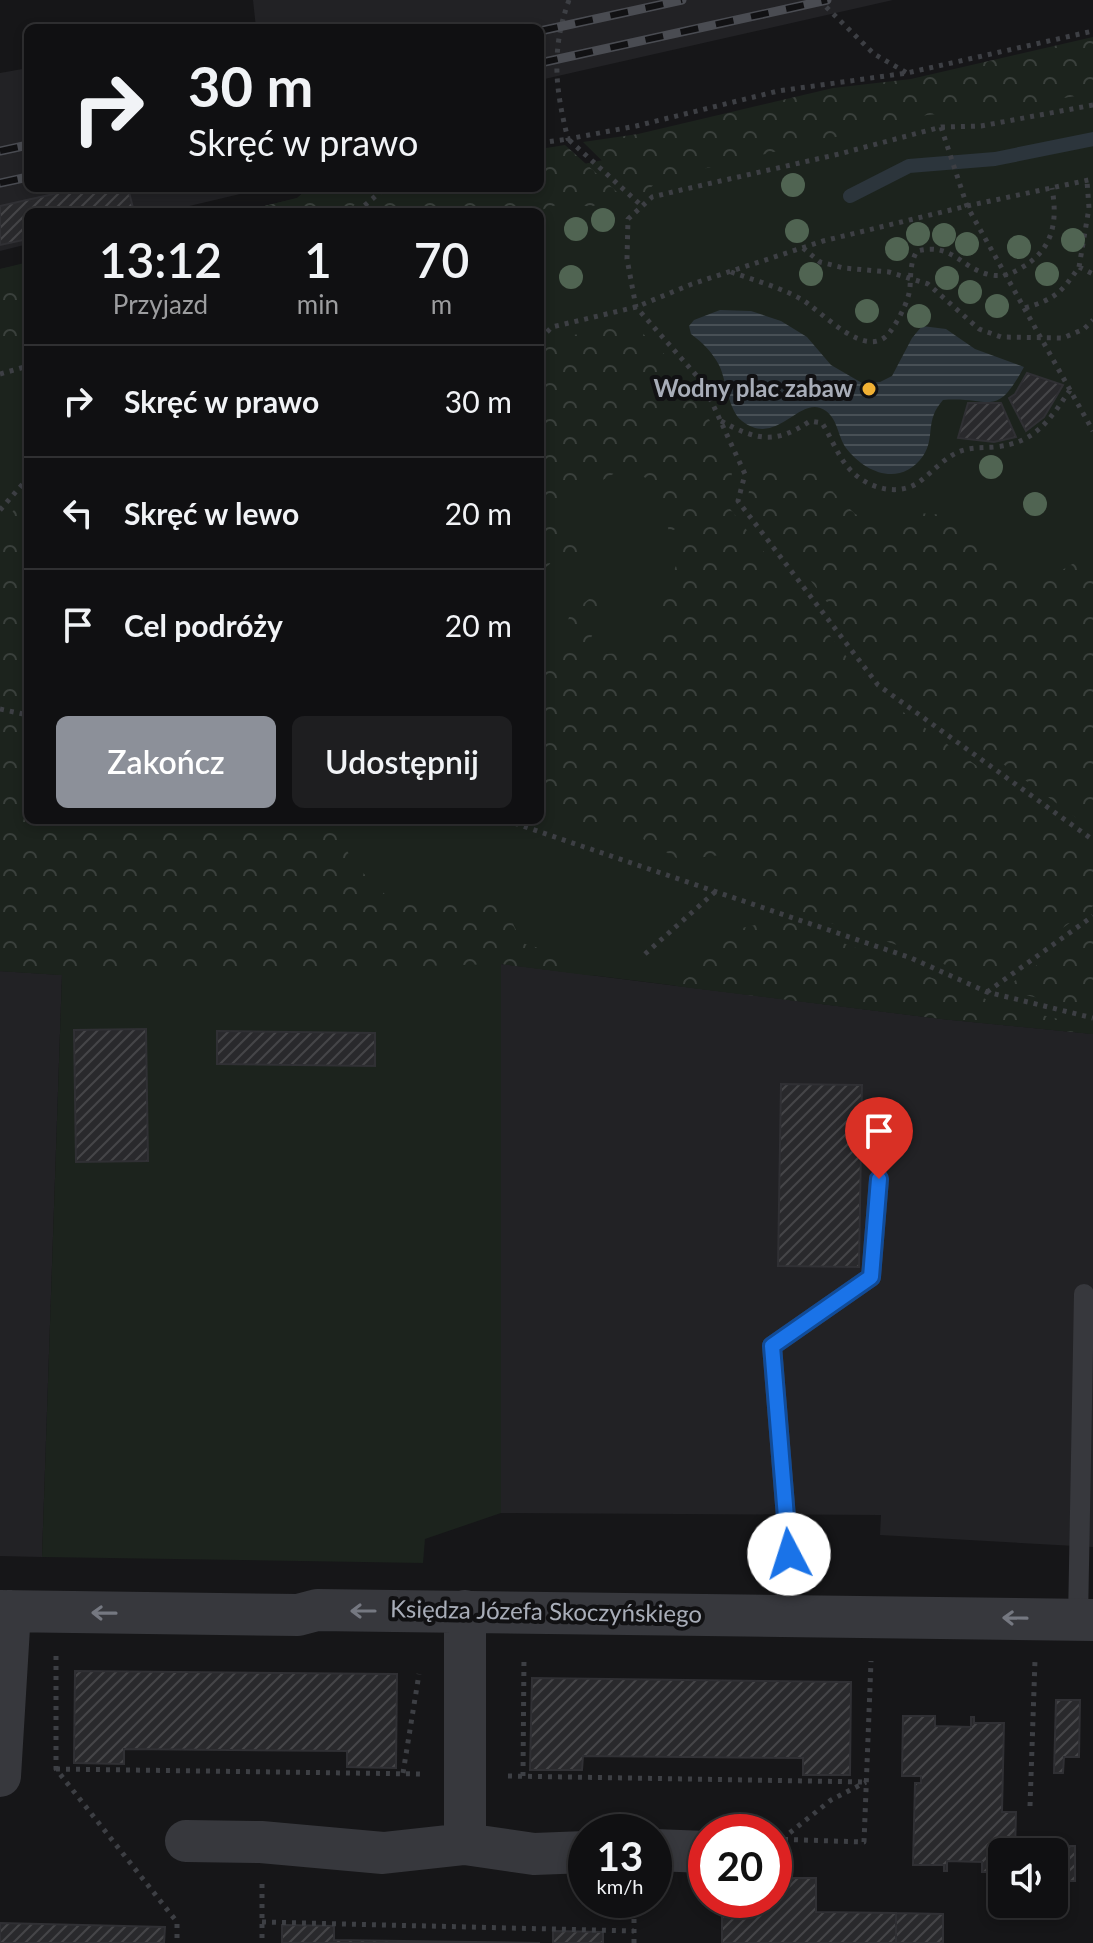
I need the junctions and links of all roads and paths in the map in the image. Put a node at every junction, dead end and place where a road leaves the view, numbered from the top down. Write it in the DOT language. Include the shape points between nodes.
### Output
graph roads {
  1 [pos="569,0"];
  2 [pos="819,0"];
  3 [pos="1093,31"];
  4 [pos="907,73"];
  5 [pos="1093,105"];
  6 [pos="941,127"];
  7 [pos="568,139"];
  8 [pos="544,142"];
  9 [pos="1090,180"];
  10 [pos="1052,188"];
  11 [pos="380,192"];
  12 [pos="642,206"];
  13 [pos="967,206"];
  14 [pos="362,208"];
  15 [pos="803,248"];
  16 [pos="1079,267"];
  17 [pos="730,272"];
  18 [pos="1093,274"];
  19 [pos="909,276"];
  20 [pos="1007,276"];
  21 [pos="636,307"];
  22 [pos="1024,308"];
  23 [pos="1093,320"];
  24 [pos="544,335"];
  25 [pos="1040,336"];
  26 [pos="24,367"];
  27 [pos="0,374"];
  28 [pos="1070,390"];
  29 [pos="720,420"];
  30 [pos="1093,431"];
  31 [pos="24,483"];
  32 [pos="0,510"];
  33 [pos="0,709"];
  34 [pos="24,714"];
  35 [pos="517,824"];
  36 [pos="1093,840"];
  37 [pos="717,890"];
  38 [pos="1093,916"];
  39 [pos="645,954"];
  40 [pos="987,992"];
  41 [pos="1093,1018"];
  42 [pos="879,1179"];
  43 [pos="1084,1294"];
  44 [pos="5,1611"];
  45 [pos="465,1611"];
  46 [pos="786,1615"];
  47 [pos="1036,1619"];
  48 [pos="1085,1620"];
  49 [pos="56,1646"];
  50 [pos="871,1648"];
  51 [pos="524,1655"];
  52 [pos="419,1671"];
  53 [pos="403,1773"];
  54 [pos="0,1776"];
  55 [pos="523,1776"];
  56 [pos="866,1782"];
  57 [pos="1030,1806"];
  58 [pos="792,1831"];
  59 [pos="792,1839"];
  60 [pos="186,1841"];
  61 [pos="261,1842"];
  62 [pos="465,1844"];
  63 [pos="568,1853"];
  64 [pos="634,1918"];
  65 [pos="262,1922"];
  66 [pos="634,1931"];
  67 [pos="177,1943"];
  68 [pos="262,1943"];
  69 [pos="634,1943"];
  1 -- 7 [label="path" via="555,60"];
  2 -- 4 [label="path" via="874,54"];
  3 -- 4 [label="path"];
  4 -- 7 [label="path" via="778,91"];
  5 -- 6 [label="path" via="981,126"];
  6 -- 12 [label="path" via="652,197"];
  6 -- 13 [label="path"];
  7 -- 8 [label="path"];
  7 -- 12 [label="path"];
  9 -- 10 [label="path"];
  9 -- 16 [label="path"];
  10 -- 13 [label="path"];
  10 -- 20 [label="path" via="1055,224 1048,244"];
  11 -- 14 [label="path"];
  12 -- 21 [label="path" via="628,219 627,259"];
  13 -- 15 [label="path"];
  13 -- 20 [label="path"];
  15 -- 17 [label="path"];
  15 -- 19 [label="path" via="820,262"];
  16 -- 18 [label="path"];
  16 -- 22 [label="path" via="1060,294"];
  17 -- 19 [label="path" via="801,299 843,331 871,342 892,330 907,298"];
  17 -- 21 [label="path"];
  19 -- 20 [label="path" via="917,251 928,248 944,250 987,274"];
  19 -- 25 [label="path" via="928,284 979,329 1001,337"];
  20 -- 22 [label="path"];
  21 -- 24 [label="path" via="552,327"];
  21 -- 29 [label="path" via="703,383"];
  22 -- 25 [label="path"];
  23 -- 25 [label="path" via="1063,338"];
  25 -- 28 [label="path"];
  26 -- 27 [label="path"];
  28 -- 29 [label="path" via="1036,434 1020,442 952,454 911,487 893,491 866,483 848,468 822,423 810,421 792,433 769,438 745,434"];
  28 -- 30 [label="path"];
  29 -- 36 [label="path" via="745,474 738,501 878,685"];
  31 -- 32 [label="path"];
  33 -- 34 [label="path"];
  35 -- 37 [label="path"];
  37 -- 39 [label="path"];
  37 -- 40 [label="path" via="911,958"];
  38 -- 40 [label="path"];
  40 -- 41 [label="path"];
  42 -- 46 [label="lane" via="871,1277 772,1346 789,1554"];
  43 -- 48 [label="lane"];
  45 -- 44 [label="street, Księdza Józefa Skoczyńskiego, one-way"];
  44 -- 54 [label="street"];
  45 -- 46 [label="street, Księdza Józefa Skoczyńskiego"];
  45 -- 62 [label="street"];
  47 -- 46 [label="street, Księdza Józefa Skoczyńskiego, one-way"];
  47 -- 48 [label="street, Księdza Józefa Skoczyńskiego"];
  47 -- 57 [label="path"];
  49 -- 67 [label="path" via="56,1769 177,1922"];
  50 -- 56 [label="path"];
  51 -- 55 [label="path"];
  52 -- 53 [label="path"];
  56 -- 58 [label="path" via="831,1800"];
  56 -- 59 [label="path" via="864,1842"];
  60 -- 61 [label="street"];
  61 -- 62 [label="street" via="383,1853"];
  61 -- 65 [label="path"];
  62 -- 63 [label="street" via="534,1854"];
  64 -- 66 [label="path"];
  65 -- 66 [label="path"];
  65 -- 68 [label="path"];
  66 -- 69 [label="path"];
}
